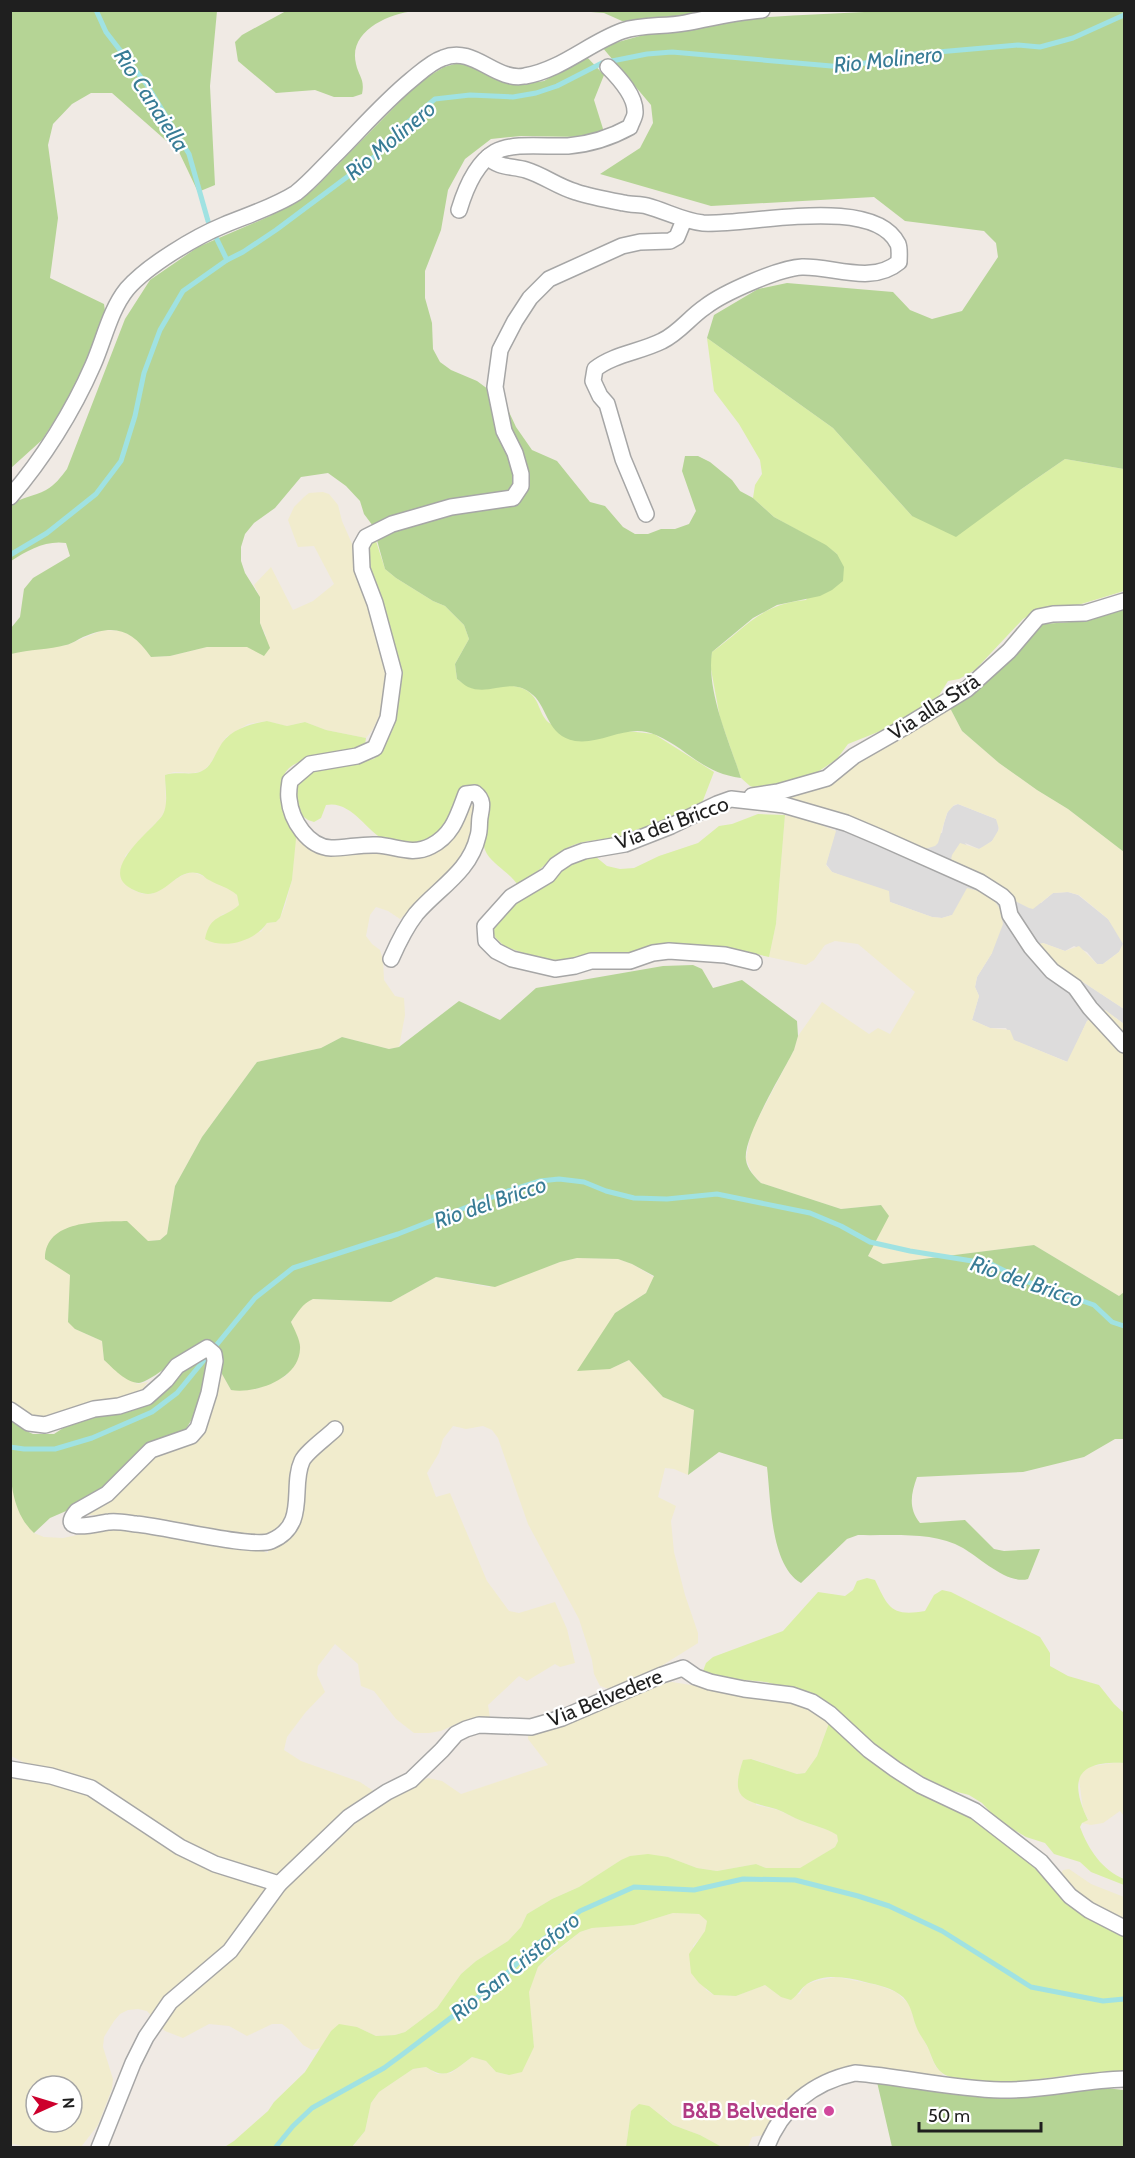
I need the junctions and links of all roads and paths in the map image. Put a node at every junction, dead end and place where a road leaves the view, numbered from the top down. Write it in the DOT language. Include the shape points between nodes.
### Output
graph roads {
  1 [pos="762,10"];
  2 [pos="608,67"];
  3 [pos="488,157"];
  4 [pos="459,210"];
  5 [pos="684,220"];
  6 [pos="10,497"];
  7 [pos="646,514"];
  8 [pos="1125,601"];
  9 [pos="731,799"];
  10 [pos="391,958"];
  11 [pos="754,962"];
  12 [pos="1125,1045"];
  13 [pos="10,1410"];
  14 [pos="335,1430"];
  15 [pos="10,1769"];
  16 [pos="279,1884"];
  17 [pos="1125,1928"];
  18 [pos="1125,2079"];
  19 [pos="99,2148"];
  20 [pos="766,2148"];
  1 -- 6 [label="street" via="632,27 557,65 525,76 504,75 465,56 440,58 388,99 296,192 169,254 129,287 69,410 41,459"];
  2 -- 3 [label="street" via="630,96 635,113 630,127 596,142 506,147"];
  3 -- 4 [label="street" via="468,183"];
  3 -- 5 [label="street" via="494,163 525,169 572,191 645,205"];
  5 -- 7 [label="street" via="719,224 814,216 863,219 892,235 899,246 899,262 876,273 802,267 763,277 706,305 663,341 605,361 595,369 593,381 607,404 623,459"];
  5 -- 10 [label="street" via="677,237 670,241 621,246 549,279 514,321 500,350 495,387 504,431 521,474 521,486 513,498 450,507 392,524 366,537 361,546 362,569 394,673 388,718 375,748 357,756 310,764 290,781 288,799 296,824 318,845 329,848 373,844 415,852 432,846 449,833 466,794 475,793 482,803 478,836 469,859 414,917"];
  8 -- 9 [label="street, Via alla Strà" via="1085,614 1038,617 1010,651 967,688 854,756 827,778 778,792"];
  9 -- 11 [label="street, Via dei Bricco" via="625,844 568,857 548,875 511,897 485,926 485,938 496,951 512,959 555,969 591,961 630,961 669,951 725,955"];
  9 -- 12 [label="street, Via dei Bricco" via="784,805 846,823 980,882 1007,901 1010,915 1031,947 1075,987"];
  13 -- 14 [label="street" via="29,1423 45,1425 128,1403 147,1397 177,1366 207,1348 215,1361 198,1428 191,1436 151,1450 107,1494 77,1511 73,1521 81,1527 110,1522 150,1525 251,1543 271,1541 290,1526 298,1503 302,1462"];
  15 -- 16 [label="street" via="91,1788 180,1847 215,1864"];
  16 -- 17 [label="street, Via Belvedere" via="349,1817 411,1780 456,1734 479,1725 531,1727 552,1721 683,1668 711,1682 812,1702 895,1769 975,1811 1041,1862 1070,1896"];
  16 -- 19 [label="street, Via Belvedere" via="230,1951 170,2002 146,2037"];
  18 -- 20 [label="street" via="1003,2090 855,2073 836,2077 806,2093 788,2110"];
}
